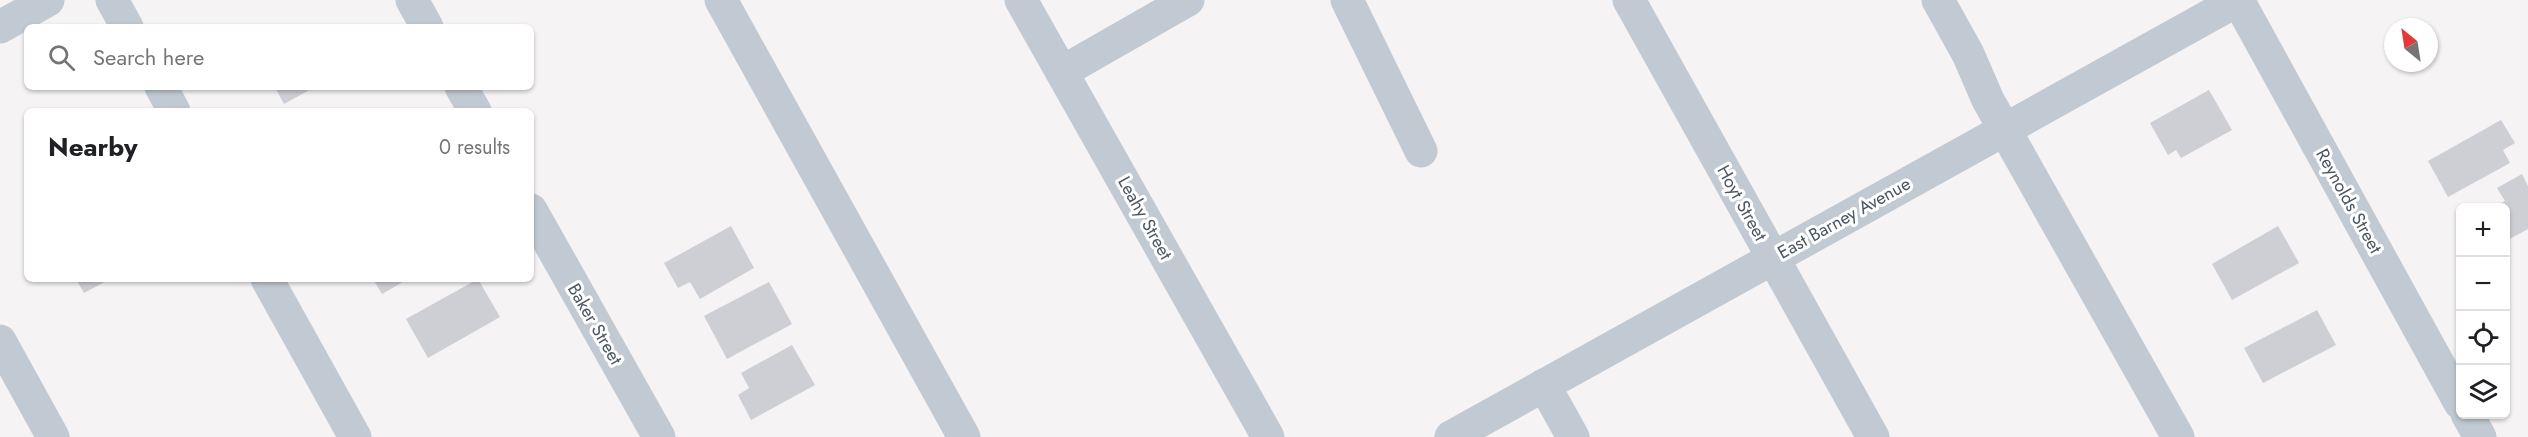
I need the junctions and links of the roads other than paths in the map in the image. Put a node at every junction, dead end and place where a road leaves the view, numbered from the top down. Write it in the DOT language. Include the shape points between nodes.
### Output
graph roads {
  1 [pos="48,0"];
  2 [pos="112,0"];
  3 [pos="412,0"];
  4 [pos="721,0"];
  5 [pos="1021,0"];
  6 [pos="1188,0"];
  7 [pos="1347,0"];
  8 [pos="1629,0"];
  9 [pos="1938,0"];
  10 [pos="2238,0"];
  11 [pos="125,24"];
  12 [pos="425,24"];
  13 [pos="0,27"];
  14 [pos="1062,72"];
  15 [pos="163,90"];
  16 [pos="463,90"];
  17 [pos="172,108"];
  18 [pos="473,108"];
  19 [pos="2006,129"];
  20 [pos="1421,151"];
  21 [pos="534,215"];
  22 [pos="1773,257"];
  23 [pos="269,282"];
  24 [pos="0,341"];
  25 [pos="1544,385"];
  26 [pos="2456,395"];
  27 [pos="2470,419"];
  28 [pos="53,437"];
  29 [pos="355,437"];
  30 [pos="659,437"];
  31 [pos="964,437"];
  32 [pos="1268,437"];
  33 [pos="1451,437"];
  34 [pos="1573,437"];
  35 [pos="1873,437"];
  36 [pos="2178,437"];
  37 [pos="2480,437"];
  1 -- 13 [label="street"];
  2 -- 11 [label="street"];
  3 -- 12 [label="street"];
  4 -- 31 [label="street"];
  5 -- 14 [label="street, Leahy Street"];
  6 -- 14 [label="street"];
  7 -- 20 [label="street"];
  8 -- 22 [label="street, Hoyt Street"];
  9 -- 19 [label="street"];
  10 -- 19 [label="street, East Barney Avenue"];
  10 -- 26 [label="street, Reynolds Street"];
  14 -- 32 [label="street, Leahy Street"];
  15 -- 17 [label="street"];
  16 -- 18 [label="street"];
  19 -- 22 [label="street, East Barney Avenue"];
  19 -- 36 [label="street"];
  21 -- 30 [label="street, Baker Street"];
  22 -- 25 [label="street, East Barney Avenue"];
  22 -- 35 [label="street, Hoyt Street"];
  23 -- 29 [label="street"];
  24 -- 28 [label="street"];
  25 -- 33 [label="street, East Barney Avenue"];
  25 -- 34 [label="street"];
  27 -- 37 [label="street"];
}
